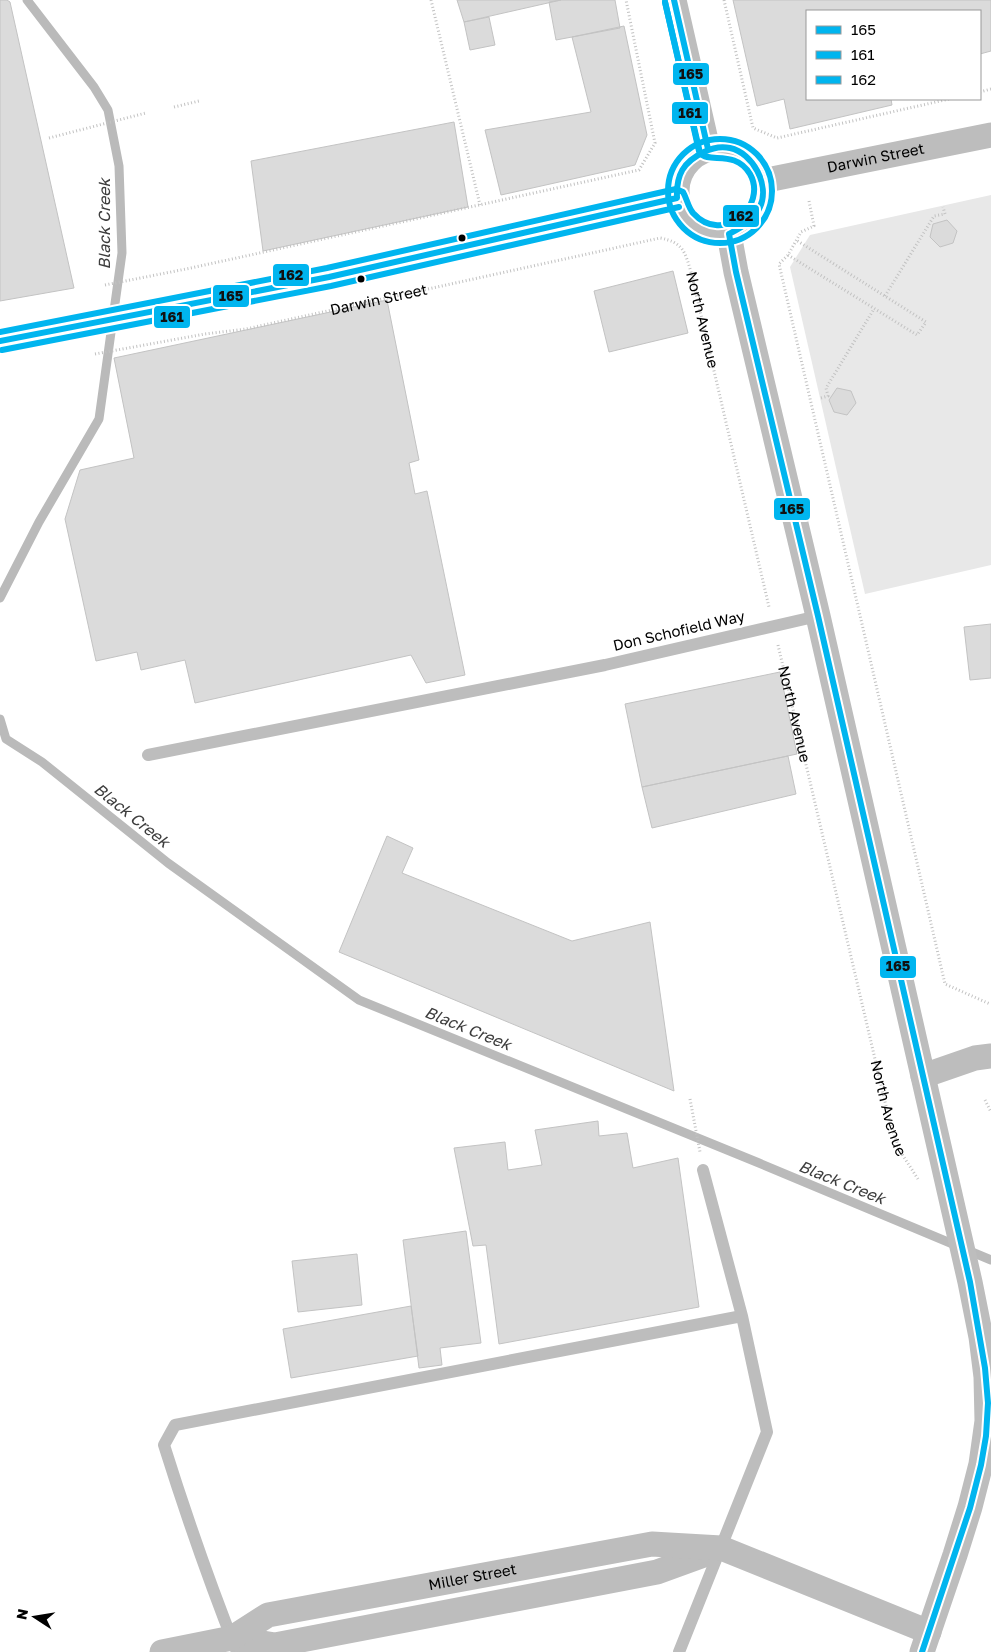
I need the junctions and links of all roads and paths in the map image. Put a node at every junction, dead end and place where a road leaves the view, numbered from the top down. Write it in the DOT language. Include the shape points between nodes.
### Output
graph roads {
  1 [pos="431,0"];
  2 [pos="626,0"];
  3 [pos="674,0"];
  4 [pos="724,0"];
  5 [pos="945,100"];
  6 [pos="199,101"];
  7 [pos="174,107"];
  8 [pos="146,113"];
  9 [pos="991,135"];
  10 [pos="49,138"];
  11 [pos="708,149"];
  12 [pos="762,181"];
  13 [pos="677,198"];
  14 [pos="809,201"];
  15 [pos="480,205"];
  16 [pos="943,207"];
  17 [pos="729,234"];
  18 [pos="660,238"];
  19 [pos="796,240"];
  20 [pos="788,255"];
  21 [pos="104,285"];
  22 [pos="885,296"];
  23 [pos="874,309"];
  24 [pos="0,341"];
  25 [pos="95,354"];
  26 [pos="821,398"];
  27 [pos="818,616"];
  28 [pos="774,627"];
  29 [pos="148,755"];
  30 [pos="990,1004"];
  31 [pos="991,1056"];
  32 [pos="923,1076"];
  33 [pos="690,1099"];
  34 [pos="985,1100"];
  35 [pos="991,1112"];
  36 [pos="704,1170"];
  37 [pos="921,1184"];
  38 [pos="742,1316"];
  39 [pos="721,1548"];
  40 [pos="925,1642"];
  41 [pos="235,1645"];
  42 [pos="162,1652"];
  43 [pos="679,1652"];
  1 -- 15 [label="path"];
  2 -- 15 [label="path" via="655,142 639,170"];
  3 -- 11 [label="street"];
  4 -- 5 [label="path" via="753,128 777,138"];
  6 -- 7 [label="path"];
  8 -- 10 [label="path"];
  9 -- 12 [label="street, Darwin Street"];
  11 -- 12 [label="street" via="737,151 753,163"];
  11 -- 13 [label="street" via="698,153 683,168 676,188"];
  12 -- 17 [label="street" via="761,204 756,214 749,223"];
  13 -- 17 [label="street" via="681,210 695,227 706,232"];
  13 -- 24 [label="street" via="329,278"];
  14 -- 19 [label="path" via="814,226 801,232"];
  15 -- 21 [label="path"];
  16 -- 22 [label="path" via="945,214 934,216"];
  17 -- 27 [label="street"];
  18 -- 25 [label="path, Darwin Street" via="246,328"];
  18 -- 28 [label="path, North Avenue" via="680,245 691,272"];
  19 -- 20 [label="path"];
  19 -- 22 [label="path"];
  20 -- 23 [label="path"];
  20 -- 30 [label="path" via="780,264 945,984"];
  22 -- 23 [label="path" via="926,322 917,336"];
  23 -- 26 [label="path" via="826,388 828,396"];
  27 -- 28 [label="lane, Don Schofield Way"];
  27 -- 32 [label="street"];
  28 -- 29 [label="lane, Don Schofield Way" via="605,665"];
  28 -- 37 [label="path, North Avenue" via="890,1122 900,1151"];
  31 -- 32 [label="street" via="975,1058"];
  32 -- 40 [label="street" via="981,1337 987,1422 970,1507"];
  33 -- 36 [label="path"];
  34 -- 35 [label="path"];
  36 -- 38 [label="lane"];
  38 -- 39 [label="lane" via="768,1432"];
  38 -- 41 [label="lane" via="174,1425 164,1445 186,1517"];
  39 -- 40 [label="street, Miller Street"];
  39 -- 41 [label="street, Miller Street" via="642,1545 268,1615"];
  39 -- 43 [label="lane"];
  41 -- 42 [label="street, Miller Street"];
}
